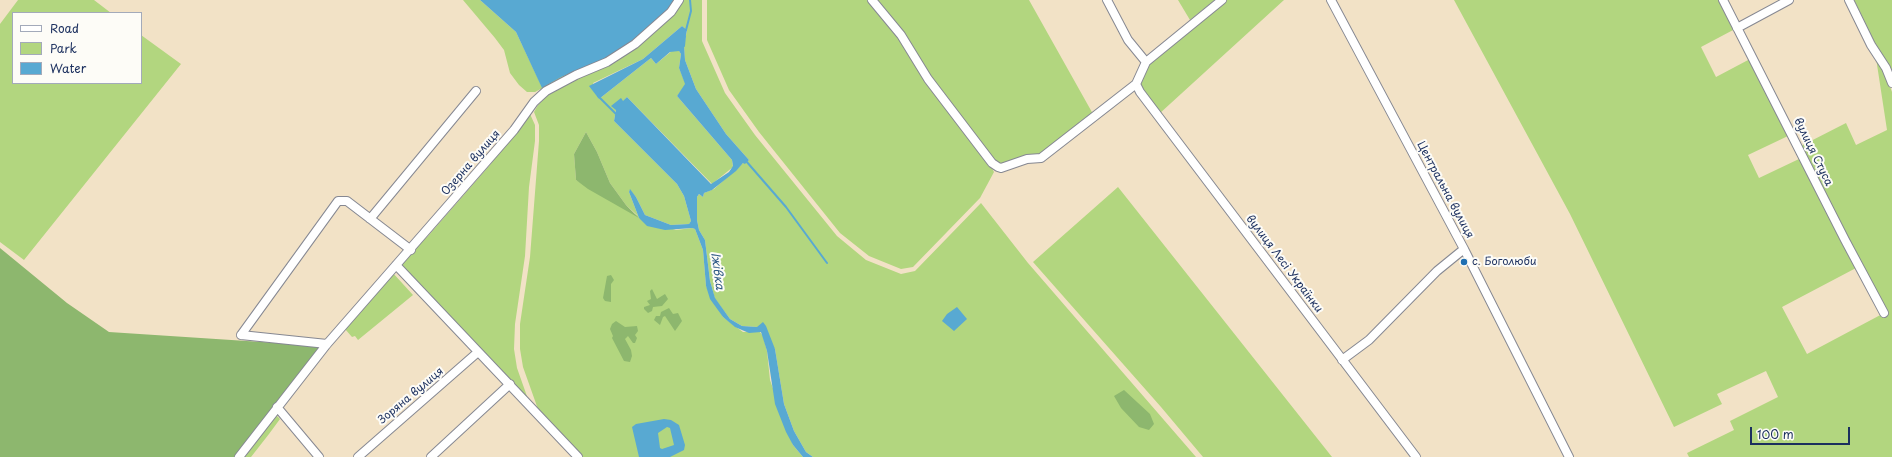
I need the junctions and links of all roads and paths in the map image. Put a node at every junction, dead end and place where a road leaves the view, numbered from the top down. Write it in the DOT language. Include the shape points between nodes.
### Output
graph roads {
  1 [pos="679,0"];
  2 [pos="872,0"];
  3 [pos="1107,0"];
  4 [pos="1222,0"];
  5 [pos="1331,0"];
  6 [pos="1723,0"];
  7 [pos="1789,0"];
  8 [pos="1849,0"];
  9 [pos="1737,28"];
  10 [pos="1146,62"];
  11 [pos="1892,83"];
  12 [pos="1136,84"];
  13 [pos="476,91"];
  14 [pos="370,219"];
  15 [pos="1464,249"];
  16 [pos="411,250"];
  17 [pos="396,265"];
  18 [pos="1884,313"];
  19 [pos="327,344"];
  20 [pos="478,352"];
  21 [pos="1342,360"];
  22 [pos="510,384"];
  23 [pos="277,408"];
  24 [pos="572,455"];
  25 [pos="239,457"];
  26 [pos="319,457"];
  27 [pos="358,457"];
  28 [pos="431,457"];
  29 [pos="1416,457"];
  30 [pos="1569,457"];
  1 -- 16 [label="street, Озерна вулиця" via="671,12 635,44 607,62 546,91 534,102 514,130"];
  2 -- 12 [label="street" via="901,35 928,79 992,163 1001,168 1027,159 1041,158"];
  3 -- 10 [label="street" via="1128,40"];
  4 -- 10 [label="street"];
  5 -- 15 [label="street, Центральна вулиця"];
  6 -- 9 [label="street, вулиця Стуса"];
  7 -- 9 [label="street"];
  8 -- 11 [label="street"];
  9 -- 18 [label="street, вулиця Стуса" via="1844,240"];
  10 -- 12 [label="street"];
  12 -- 21 [label="street, вулиця Лесі Українки" via="1161,121"];
  13 -- 14 [label="street"];
  14 -- 16 [label="street"];
  14 -- 19 [label="street" via="347,201 338,201 240,336"];
  15 -- 21 [label="street" via="1437,271 1369,340"];
  15 -- 30 [label="street, Центральна вулиця"];
  16 -- 17 [label="street, Озерна вулиця"];
  17 -- 19 [label="street, Озерна вулиця"];
  17 -- 20 [label="street"];
  19 -- 23 [label="street, Озерна вулиця"];
  20 -- 22 [label="street"];
  20 -- 27 [label="street, Зоряна вулиця"];
  21 -- 29 [label="street, вулиця Лесі Українки"];
  22 -- 24 [label="street"];
  22 -- 28 [label="street"];
  23 -- 25 [label="street, Озерна вулиця"];
  23 -- 26 [label="street"];
}
